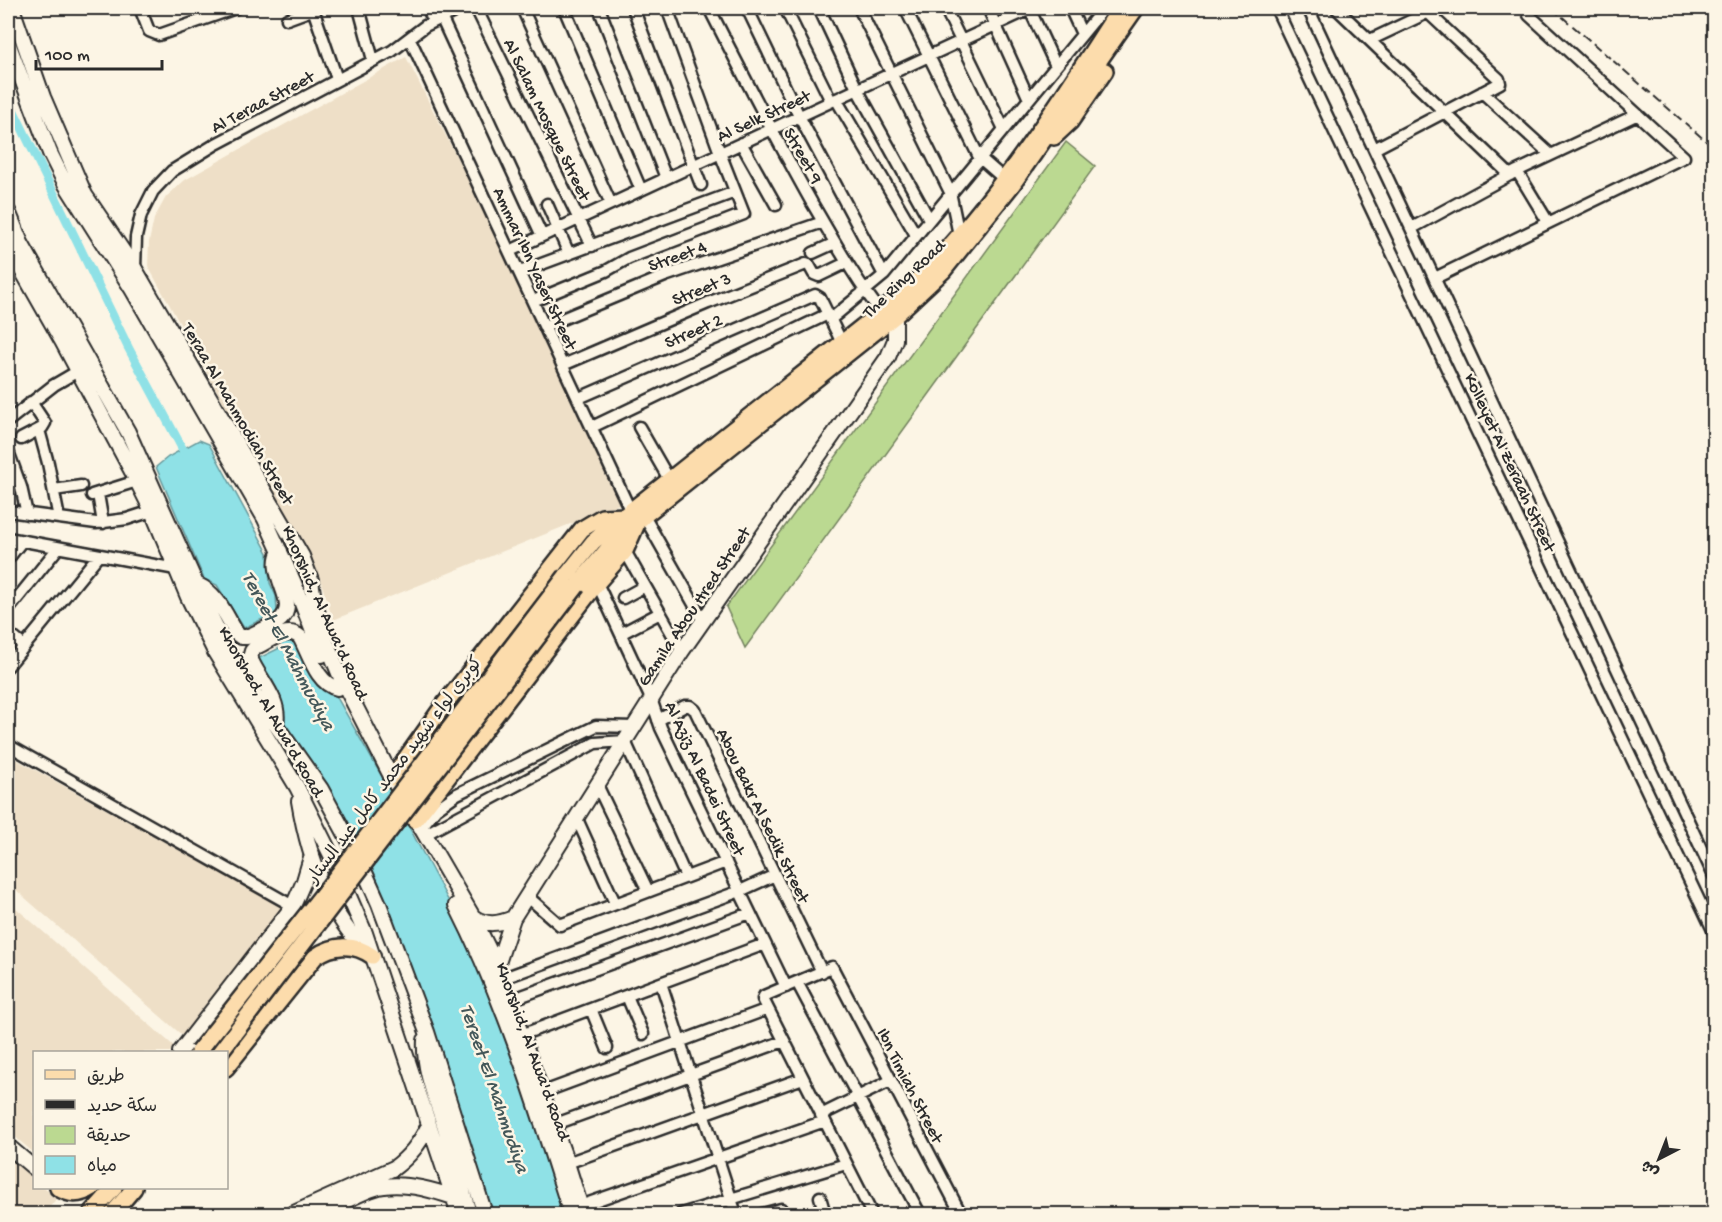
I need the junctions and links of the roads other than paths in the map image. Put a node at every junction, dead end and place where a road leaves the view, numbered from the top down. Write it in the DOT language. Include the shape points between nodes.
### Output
graph roads {
  1 [pos="12,8"];
  2 [pos="140,8"];
  3 [pos="236,8"];
  4 [pos="315,8"];
  5 [pos="359,8"];
  6 [pos="428,8"];
  7 [pos="461,8"];
  8 [pos="476,8"];
  9 [pos="522,8"];
  10 [pos="564,8"];
  11 [pos="599,8"];
  12 [pos="633,8"];
  13 [pos="667,8"];
  14 [pos="709,8"];
  15 [pos="747,8"];
  16 [pos="785,8"];
  17 [pos="819,8"];
  18 [pos="859,8"];
  19 [pos="905,8"];
  20 [pos="945,8"];
  21 [pos="988,8"];
  22 [pos="1030,8"];
  23 [pos="1070,8"];
  24 [pos="1147,8"];
  25 [pos="1276,8"];
  26 [pos="1308,8"];
  27 [pos="1336,8"];
  28 [pos="1426,10"];
  29 [pos="1121,11"];
  30 [pos="1529,15"];
  31 [pos="287,19"];
  32 [pos="437,19"];
  33 [pos="995,25"];
  34 [pos="1082,34"];
  35 [pos="410,39"];
  36 [pos="1370,40"];
  37 [pos="960,41"];
  38 [pos="8,43"];
  39 [pos="929,56"];
  40 [pos="373,60"];
  41 [pos="1056,66"];
  42 [pos="891,74"];
  43 [pos="338,79"];
  44 [pos="857,89"];
  45 [pos="1482,92"];
  46 [pos="1029,99"];
  47 [pos="834,100"];
  48 [pos="1444,112"];
  49 [pos="1636,115"];
  50 [pos="799,116"];
  51 [pos="771,129"];
  52 [pos="1004,129"];
  53 [pos="741,143"];
  54 [pos="1039,147"];
  55 [pos="1374,149"];
  56 [pos="720,153"];
  57 [pos="1551,155"];
  58 [pos="979,157"];
  59 [pos="693,165"];
  60 [pos="1513,173"];
  61 [pos="666,178"];
  62 [pos="1003,178"];
  63 [pos="701,185"];
  64 [pos="640,190"];
  65 [pos="735,192"];
  66 [pos="950,192"];
  67 [pos="547,204"];
  68 [pos="611,204"];
  69 [pos="776,205"];
  70 [pos="8,211"];
  71 [pos="578,219"];
  72 [pos="929,219"];
  73 [pos="823,222"];
  74 [pos="1548,222"];
  75 [pos="1412,228"];
  76 [pos="558,229"];
  77 [pos="8,235"];
  78 [pos="959,235"];
  79 [pos="542,236"];
  80 [pos="916,236"];
  81 [pos="835,243"];
  82 [pos="591,246"];
  83 [pos="12,251"];
  84 [pos="510,251"];
  85 [pos="569,254"];
  86 [pos="813,254"];
  87 [pos="846,263"];
  88 [pos="135,269"];
  89 [pos="520,272"];
  90 [pos="884,275"];
  91 [pos="1435,278"];
  92 [pos="864,291"];
  93 [pos="533,302"];
  94 [pos="888,314"];
  95 [pos="829,316"];
  96 [pos="166,323"];
  97 [pos="545,326"];
  98 [pos="842,343"];
  99 [pos="173,360"];
  100 [pos="563,365"];
  101 [pos="78,371"];
  102 [pos="579,398"];
  103 [pos="31,402"];
  104 [pos="8,421"];
  105 [pos="592,427"];
  106 [pos="639,427"];
  107 [pos="39,430"];
  108 [pos="21,439"];
  109 [pos="8,451"];
  110 [pos="137,481"];
  111 [pos="669,481"];
  112 [pos="81,486"];
  113 [pos="54,490"];
  114 [pos="8,511"];
  115 [pos="152,511"];
  116 [pos="27,514"];
  117 [pos="635,516"];
  118 [pos="59,518"];
  119 [pos="103,523"];
  120 [pos="8,538"];
  121 [pos="22,541"];
  122 [pos="58,548"];
  123 [pos="280,551"];
  124 [pos="625,551"];
  125 [pos="98,556"];
  126 [pos="8,560"];
  127 [pos="176,569"];
  128 [pos="571,581"];
  129 [pos="597,583"];
  130 [pos="198,585"];
  131 [pos="645,586"];
  132 [pos="623,598"];
  133 [pos="8,610"];
  134 [pos="660,613"];
  135 [pos="703,620"];
  136 [pos="284,626"];
  137 [pos="8,633"];
  138 [pos="622,633"];
  139 [pos="251,642"];
  140 [pos="24,646"];
  141 [pos="682,651"];
  142 [pos="8,666"];
  143 [pos="337,688"];
  144 [pos="651,699"];
  145 [pos="435,717"];
  146 [pos="658,720"];
  147 [pos="276,724"];
  148 [pos="634,727"];
  149 [pos="625,741"];
  150 [pos="8,746"];
  151 [pos="469,750"];
  152 [pos="392,778"];
  153 [pos="597,785"];
  154 [pos="297,787"];
  155 [pos="577,819"];
  156 [pos="420,828"];
  157 [pos="312,854"];
  158 [pos="726,862"];
  159 [pos="775,875"];
  160 [pos="1714,876"];
  161 [pos="686,877"];
  162 [pos="648,891"];
  163 [pos="740,891"];
  164 [pos="528,897"];
  165 [pos="615,903"];
  166 [pos="293,906"];
  167 [pos="750,914"];
  168 [pos="473,917"];
  169 [pos="513,918"];
  170 [pos="1714,932"];
  171 [pos="765,944"];
  172 [pos="372,956"];
  173 [pos="499,972"];
  174 [pos="822,972"];
  175 [pos="797,982"];
  176 [pos="661,983"];
  177 [pos="786,987"];
  178 [pos="627,996"];
  179 [pos="508,1001"];
  180 [pos="766,1005"];
  181 [pos="591,1009"];
  182 [pos="426,1032"];
  183 [pos="643,1034"];
  184 [pos="521,1035"];
  185 [pos="784,1041"];
  186 [pos="680,1042"];
  187 [pos="607,1048"];
  188 [pos="182,1051"];
  189 [pos="200,1051"];
  190 [pos="221,1051"];
  191 [pos="228,1066"];
  192 [pos="691,1075"];
  193 [pos="803,1078"];
  194 [pos="890,1081"];
  195 [pos="542,1093"];
  196 [pos="858,1097"];
  197 [pos="704,1114"];
  198 [pos="823,1118"];
  199 [pos="553,1125"];
  200 [pos="428,1127"];
  201 [pos="8,1146"];
  202 [pos="718,1158"];
  203 [pos="567,1163"];
  204 [pos="846,1164"];
  205 [pos="33,1167"];
  206 [pos="381,1180"];
  207 [pos="60,1189"];
  208 [pos="90,1189"];
  209 [pos="113,1189"];
  210 [pos="133,1189"];
  211 [pos="820,1197"];
  212 [pos="731,1199"];
  213 [pos="454,1208"];
  214 [pos="578,1212"];
  215 [pos="782,1212"];
  216 [pos="956,1212"];
  217 [pos="91,1215"];
  218 [pos="112,1215"];
  219 [pos="292,1215"];
  220 [pos="320,1215"];
  221 [pos="469,1215"];
  222 [pos="485,1215"];
  223 [pos="681,1215"];
  224 [pos="736,1215"];
  225 [pos="762,1215"];
  226 [pos="825,1215"];
  227 [pos="872,1215"];
  228 [pos="920,1215"];
  1 -- 88 [label="main road, Teraa Al Mahmodiah Street" via="43,97 85,195"];
  2 -- 3 [label="street" via="149,31 159,35"];
  4 -- 31 [label="street"];
  4 -- 43 [label="street"];
  5 -- 40 [label="street"];
  6 -- 32 [label="street"];
  7 -- 32 [label="street, Al Teraa Street"];
  8 -- 71 [label="street, Al Salam Mosque Street"];
  9 -- 68 [label="street"];
  10 -- 64 [label="street"];
  11 -- 61 [label="street"];
  12 -- 59 [label="street"];
  13 -- 56 [label="street"];
  14 -- 51 [label="street, Street 9"];
  15 -- 50 [label="street"];
  16 -- 47 [label="street"];
  17 -- 44 [label="street"];
  18 -- 42 [label="street"];
  19 -- 39 [label="street"];
  20 -- 37 [label="street"];
  21 -- 33 [label="street"];
  22 -- 33 [label="street, Al Selk Street"];
  22 -- 41 [label="street"];
  23 -- 34 [label="street"];
  24 -- 54 [label="main road" via="1070,122"];
  25 -- 170 [label="street, Kolleyet Al Zeraah Street"];
  26 -- 55 [label="street, Kolleyet Al Zeraah Street"];
  27 -- 36 [label="street"];
  28 -- 36 [label="street"];
  28 -- 45 [label="street" via="1499,79 1499,84"];
  29 -- 34 [label="street"];
  29 -- 54 [label="main road, The Ring Road"];
  29 -- 62 [label="main road, The Ring Road"];
  30 -- 49 [label="street"];
  32 -- 35 [label="street, Al Teraa Street"];
  32 -- 79 [label="street"];
  33 -- 37 [label="street, Al Selk Street"];
  33 -- 46 [label="street"];
  34 -- 41 [label="street"];
  35 -- 40 [label="street, Al Teraa Street"];
  35 -- 84 [label="street, Ammar Ibn Yaser Street"];
  36 -- 48 [label="street"];
  37 -- 39 [label="street, Al Selk Street"];
  37 -- 52 [label="street"];
  38 -- 99 [label="main road, Khorshid, Al Awa'd Road" via="66,185"];
  39 -- 42 [label="street, Al Selk Street"];
  39 -- 58 [label="street"];
  40 -- 43 [label="street, Al Teraa Street"];
  41 -- 46 [label="street"];
  42 -- 44 [label="street, Al Selk Street"];
  42 -- 66 [label="street"];
  43 -- 88 [label="street, Al Teraa Street" via="216,144 166,176 141,215"];
  44 -- 47 [label="street, Al Selk Street"];
  44 -- 72 [label="street"];
  45 -- 48 [label="street"];
  45 -- 57 [label="street"];
  46 -- 52 [label="street"];
  47 -- 50 [label="street, Al Selk Street"];
  47 -- 80 [label="street"];
  48 -- 55 [label="street"];
  48 -- 60 [label="street"];
  49 -- 57 [label="street"];
  49 -- 74 [label="street" via="1684,157"];
  50 -- 51 [label="street, Al Selk Street"];
  50 -- 90 [label="street"];
  51 -- 53 [label="street, Al Selk Street"];
  51 -- 73 [label="street, Street 9"];
  52 -- 58 [label="street"];
  53 -- 56 [label="street, Al Selk Street"];
  53 -- 69 [label="street"];
  54 -- 94 [label="main road, The Ring Road" via="965,246 935,279"];
  55 -- 75 [label="street, Kolleyet Al Zeraah Street"];
  56 -- 59 [label="street, Al Selk Street"];
  56 -- 65 [label="street"];
  57 -- 60 [label="street"];
  58 -- 62 [label="street"];
  58 -- 66 [label="street"];
  59 -- 61 [label="street, Al Selk Street"];
  59 -- 63 [label="street"];
  60 -- 74 [label="street"];
  60 -- 75 [label="street"];
  61 -- 64 [label="street, Al Selk Street"];
  62 -- 78 [label="main road, The Ring Road"];
  64 -- 68 [label="street, Al Selk Street"];
  65 -- 82 [label="street"];
  65 -- 93 [label="street" via="744,212 740,217 635,255"];
  66 -- 72 [label="street"];
  66 -- 78 [label="street"];
  67 -- 76 [label="street"];
  68 -- 71 [label="street, Al Selk Street"];
  70 -- 83 [label="main road, Khorshed, Al Awa'd Road"];
  71 -- 76 [label="street, Al Selk Street"];
  71 -- 82 [label="street, Al Salam Mosque Street"];
  72 -- 80 [label="street"];
  73 -- 81 [label="street, Street 9"];
  73 -- 97 [label="street, Street 4" via="665,276"];
  74 -- 91 [label="street"];
  75 -- 91 [label="street, Kolleyet Al Zeraah Street"];
  76 -- 79 [label="street, Al Selk Street"];
  76 -- 85 [label="street"];
  77 -- 83 [label="main road"];
  78 -- 94 [label="main road, The Ring Road"];
  79 -- 84 [label="street, Al Selk Street"];
  80 -- 90 [label="street"];
  81 -- 86 [label="street"];
  81 -- 87 [label="street, Street 9"];
  82 -- 85 [label="street"];
  83 -- 101 [label="main road, Khorshed, Al Awa'd Road"];
  83 -- 130 [label="main road, Khorshed, Al Awa'd Road" via="128,432"];
  84 -- 89 [label="street, Ammar Ibn Yaser Street"];
  85 -- 89 [label="street"];
  87 -- 92 [label="street, Street 9"];
  87 -- 100 [label="street, Street 3" via="819,276 805,265"];
  88 -- 96 [label="main road, Teraa Al Mahmodiah Street"];
  89 -- 93 [label="street, Ammar Ibn Yaser Street"];
  90 -- 92 [label="street"];
  91 -- 160 [label="street, Kolleyet Al Zeraah Street"];
  92 -- 94 [label="street, Street 9"];
  92 -- 95 [label="street"];
  93 -- 97 [label="street, Ammar Ibn Yaser Street"];
  94 -- 98 [label="main road, The Ring Road"];
  94 -- 117 [label="main road, The Ring Road"];
  94 -- 135 [label="main road, Gamila Abou Hred Street" via="895,340 888,357"];
  95 -- 98 [label="street"];
  95 -- 102 [label="street, Street 2" via="820,298 814,295"];
  95 -- 105 [label="street"];
  96 -- 99 [label="main road"];
  96 -- 152 [label="main road, Teraa Al Mahmodiah Street" via="302,555 332,659"];
  97 -- 100 [label="street, Ammar Ibn Yaser Street"];
  98 -- 111 [label="main road, The Ring Road"];
  99 -- 123 [label="main road, Khorshid, Al Awa'd Road"];
  100 -- 102 [label="street, Ammar Ibn Yaser Street"];
  101 -- 103 [label="street"];
  101 -- 110 [label="main road, Khorshed, Al Awa'd Road"];
  102 -- 105 [label="street, Ammar Ibn Yaser Street"];
  103 -- 104 [label="street"];
  103 -- 107 [label="street" via="45,420"];
  105 -- 117 [label="street, Ammar Ibn Yaser Street"];
  106 -- 111 [label="street"];
  107 -- 108 [label="street"];
  107 -- 113 [label="street"];
  109 -- 116 [label="street"];
  110 -- 115 [label="main road, Khorshed, Al Awa'd Road"];
  110 -- 119 [label="street" via="95,495"];
  111 -- 117 [label="main road, The Ring Road"];
  112 -- 113 [label="street"];
  113 -- 118 [label="street"];
  114 -- 116 [label="street"];
  115 -- 119 [label="street"];
  115 -- 127 [label="main road, Khorshed, Al Awa'd Road"];
  116 -- 118 [label="street"];
  117 -- 124 [label="main road"];
  117 -- 128 [label="main road, كوبرى لواء شهيد محمد كامل عبد الستار" via="593,543"];
  117 -- 135 [label="street, Ammar Ibn Yaser Street"];
  117 -- 145 [label="main road" via="602,518 582,529"];
  118 -- 119 [label="street"];
  120 -- 121 [label="street"];
  121 -- 122 [label="street"];
  121 -- 126 [label="street"];
  122 -- 125 [label="street"];
  122 -- 133 [label="street"];
  123 -- 136 [label="main road" via="276,568 287,607"];
  123 -- 143 [label="main road, Khorshid, Al Awa'd Road"];
  124 -- 129 [label="main road"];
  124 -- 131 [label="street"];
  125 -- 127 [label="street"];
  125 -- 140 [label="street"];
  127 -- 154 [label="main road, Khorshed, Al Awa'd Road" via="215,652"];
  128 -- 189 [label="main road, كوبرى لواء شهيد محمد كامل عبد الستار, bridge"];
  128 -- 190 [label="main road, كوبرى لواء شهيد محمد كامل عبد الستار, bridge"];
  129 -- 138 [label="street, Al Aziz Al Badei Street"];
  129 -- 151 [label="main road"];
  130 -- 139 [label="main road" via="215,597 238,636"];
  130 -- 147 [label="main road, Khorshed, Al Awa'd Road" via="231,656"];
  131 -- 132 [label="street"];
  131 -- 134 [label="street"];
  134 -- 138 [label="street"];
  134 -- 141 [label="street"];
  135 -- 141 [label="main road, Gamila Abou Hred Street"];
  136 -- 139 [label="main road"];
  136 -- 143 [label="main road" via="300,636 322,679"];
  137 -- 140 [label="street"];
  138 -- 144 [label="street, Al Aziz Al Badei Street"];
  139 -- 147 [label="main road" via="250,658 275,704"];
  140 -- 142 [label="street"];
  141 -- 144 [label="main road, Gamila Abou Hred Street"];
  143 -- 214 [label="main road, Khorshid, Al Awa'd Road" via="485,966"];
  144 -- 146 [label="street, Al Aziz Al Badei Street"];
  144 -- 148 [label="main road, Gamila Abou Hred Street"];
  145 -- 151 [label="main road" via="446,740"];
  145 -- 152 [label="main road"];
  146 -- 158 [label="street, Al Aziz Al Badei Street"];
  146 -- 159 [label="street, Abou Bakr Al Sedik Street" via="685,706 693,707"];
  147 -- 182 [label="main road, Khorshed, Al Awa'd Road" via="321,789 358,857"];
  148 -- 149 [label="main road, Gamila Abou Hred Street"];
  148 -- 156 [label="street" via="596,726 451,797"];
  149 -- 153 [label="main road, Gamila Abou Hred Street"];
  149 -- 156 [label="street" via="595,743"];
  149 -- 161 [label="street"];
  150 -- 166 [label="street"];
  151 -- 156 [label="main road"];
  152 -- 156 [label="main road, Teraa Al Mahmodiah Street"];
  153 -- 155 [label="main road, Gamila Abou Hred Street"];
  153 -- 162 [label="street"];
  154 -- 157 [label="main road"];
  154 -- 172 [label="main road, Khorshed, Al Awa'd Road" via="349,895"];
  155 -- 164 [label="main road, Gamila Abou Hred Street"];
  155 -- 165 [label="street"];
  156 -- 168 [label="main road, Teraa Al Mahmodiah Street"];
  157 -- 166 [label="main road"];
  157 -- 172 [label="main road" via="339,917"];
  158 -- 161 [label="street"];
  158 -- 163 [label="street, Al Aziz Al Badei Street"];
  159 -- 163 [label="street"];
  159 -- 174 [label="street, Abou Bakr Al Sedik Street"];
  161 -- 162 [label="street"];
  162 -- 165 [label="street"];
  163 -- 167 [label="street, Al Aziz Al Badei Street"];
  163 -- 173 [label="street"];
  164 -- 165 [label="street" via="560,925"];
  164 -- 169 [label="main road, Gamila Abou Hred Street"];
  166 -- 188 [label="main road"];
  167 -- 171 [label="street, Al Aziz Al Badei Street"];
  167 -- 179 [label="street"];
  168 -- 169 [label="main road" via="492,924"];
  168 -- 173 [label="main road, Teraa Al Mahmodiah Street"];
  169 -- 173 [label="main road, Gamila Abou Hred Street"];
  171 -- 176 [label="street"];
  171 -- 177 [label="street, Al Aziz Al Badei Street"];
  172 -- 191 [label="main road" via="354,947 341,946 315,957"];
  172 -- 200 [label="main road, Khorshed, Al Awa'd Road"];
  173 -- 179 [label="main road, Teraa Al Mahmodiah Street"];
  174 -- 175 [label="street"];
  174 -- 194 [label="street, Ibn Timiah Street" via="834,968"];
  175 -- 177 [label="street"];
  175 -- 196 [label="street"];
  176 -- 178 [label="street"];
  176 -- 186 [label="street"];
  177 -- 180 [label="street" via="764,996"];
  178 -- 181 [label="street"];
  178 -- 183 [label="street"];
  179 -- 184 [label="main road, Teraa Al Mahmodiah Street"];
  180 -- 185 [label="street"];
  180 -- 186 [label="street"];
  181 -- 184 [label="street"];
  181 -- 187 [label="street"];
  182 -- 221 [label="main road" via="426,1064"];
  182 -- 222 [label="main road, Khorshed, Al Awa'd Road"];
  184 -- 195 [label="main road, Teraa Al Mahmodiah Street"];
  185 -- 192 [label="street"];
  185 -- 193 [label="street"];
  186 -- 192 [label="street"];
  186 -- 195 [label="street"];
  192 -- 197 [label="street"];
  192 -- 199 [label="street"];
  193 -- 197 [label="street"];
  193 -- 198 [label="street"];
  194 -- 196 [label="street"];
  194 -- 216 [label="street, Ibn Timiah Street"];
  195 -- 199 [label="main road, Teraa Al Mahmodiah Street"];
  196 -- 198 [label="street"];
  196 -- 228 [label="street"];
  197 -- 202 [label="street"];
  197 -- 203 [label="street"];
  198 -- 202 [label="street"];
  198 -- 204 [label="street"];
  199 -- 203 [label="main road, Teraa Al Mahmodiah Street"];
  200 -- 206 [label="main road" via="407,1158"];
  200 -- 213 [label="main road, Khorshed, Al Awa'd Road"];
  201 -- 205 [label="main road"];
  202 -- 212 [label="street"];
  202 -- 214 [label="street"];
  203 -- 214 [label="main road, Teraa Al Mahmodiah Street"];
  204 -- 212 [label="street"];
  204 -- 227 [label="street"];
  206 -- 213 [label="main road"];
  206 -- 219 [label="main road"];
  206 -- 220 [label="main road"];
  207 -- 208 [label="main road" via="75,1194"];
  209 -- 217 [label="main road"];
  210 -- 218 [label="main road"];
  211 -- 226 [label="street"];
  212 -- 223 [label="street"];
  212 -- 224 [label="street"];
  215 -- 225 [label="street"];
}
